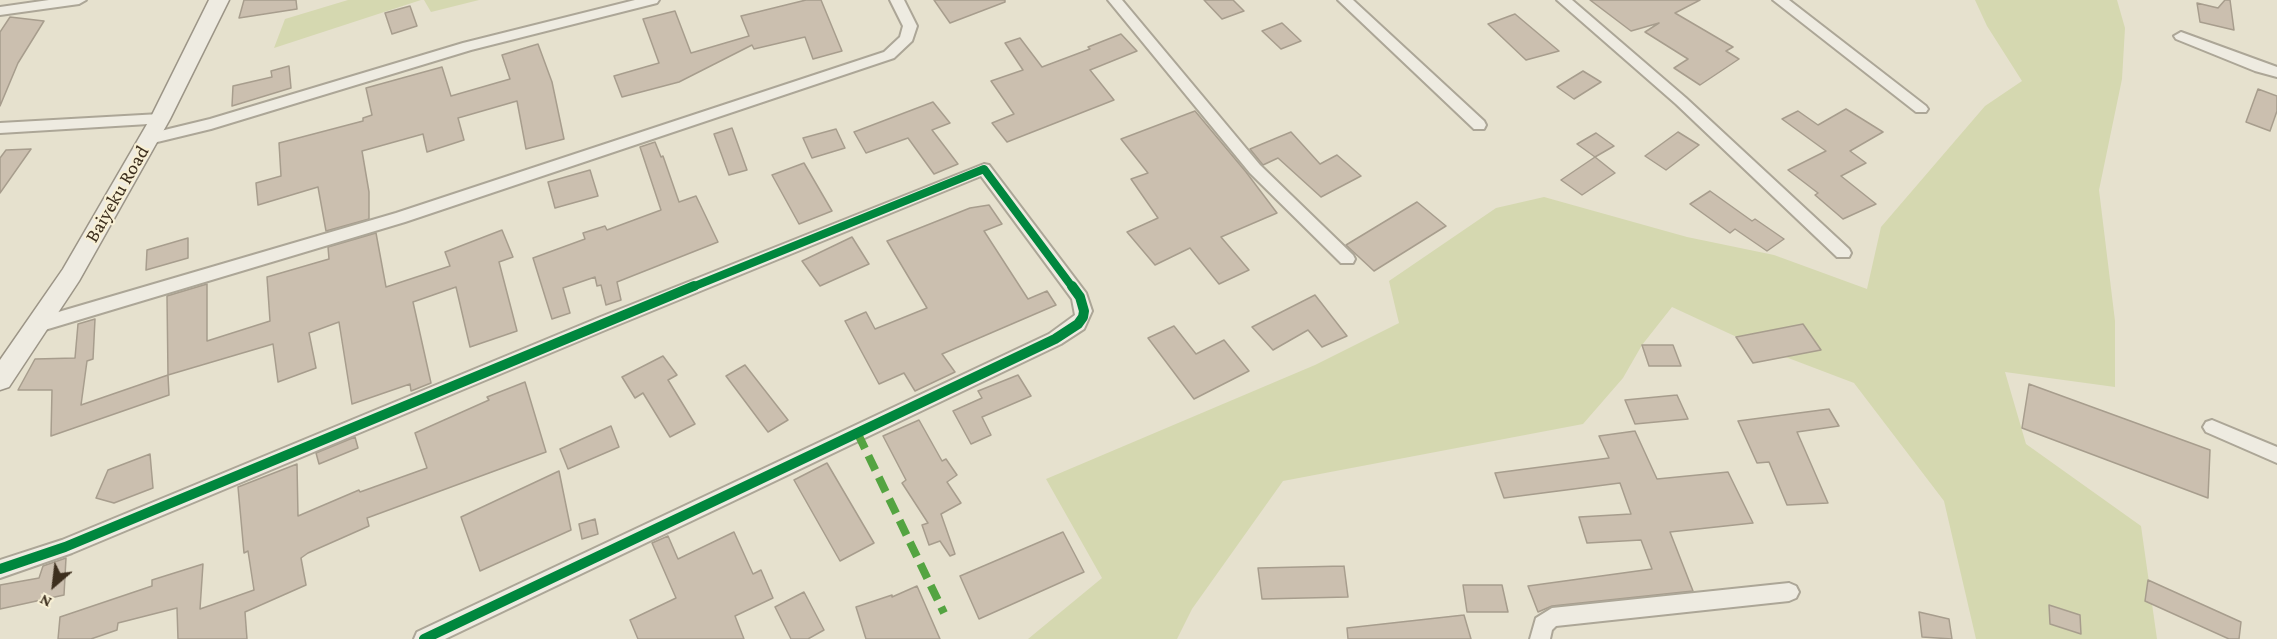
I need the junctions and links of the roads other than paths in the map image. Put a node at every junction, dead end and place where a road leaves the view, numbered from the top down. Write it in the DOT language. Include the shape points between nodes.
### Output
graph roads {
  1 [pos="79,0"];
  2 [pos="219,0"];
  3 [pos="652,0"];
  4 [pos="897,0"];
  5 [pos="1115,0"];
  6 [pos="1345,0"];
  7 [pos="1564,0"];
  8 [pos="1780,0"];
  9 [pos="0,10"];
  10 [pos="2181,36"];
  11 [pos="2277,72"];
  12 [pos="1921,109"];
  13 [pos="160,119"];
  14 [pos="1479,125"];
  15 [pos="0,128"];
  16 [pos="149,139"];
  17 [pos="1843,253"];
  18 [pos="1347,260"];
  19 [pos="38,325"];
  20 [pos="8,357"];
  21 [pos="0,380"];
  22 [pos="2212,427"];
  23 [pos="2277,455"];
  24 [pos="0,569"];
  25 [pos="1789,592"];
  26 [pos="424,639"];
  27 [pos="1540,639"];
  1 -- 9 [label="street"];
  2 -- 13 [label="main road, Baiyeku Road"];
  3 -- 16 [label="street" via="468,46 222,121"];
  4 -- 19 [label="street" via="910,26 903,43 889,55 400,218"];
  5 -- 18 [label="street" via="1255,169"];
  6 -- 14 [label="street"];
  7 -- 17 [label="street" via="1681,101"];
  8 -- 12 [label="street"];
  10 -- 11 [label="street"];
  13 -- 15 [label="street"];
  13 -- 16 [label="main road, Baiyeku Road"];
  16 -- 19 [label="main road, Baiyeku Road"];
  19 -- 20 [label="main road, Baiyeku Road"];
  20 -- 21 [label="main road, Baiyeku Road"];
  22 -- 23 [label="street"];
  24 -- 26 [label="street" via="65,547 604,322 984,169 1080,297 1083,317 1055,339"];
  25 -- 27 [label="street" via="1552,617 1543,625"];
}
